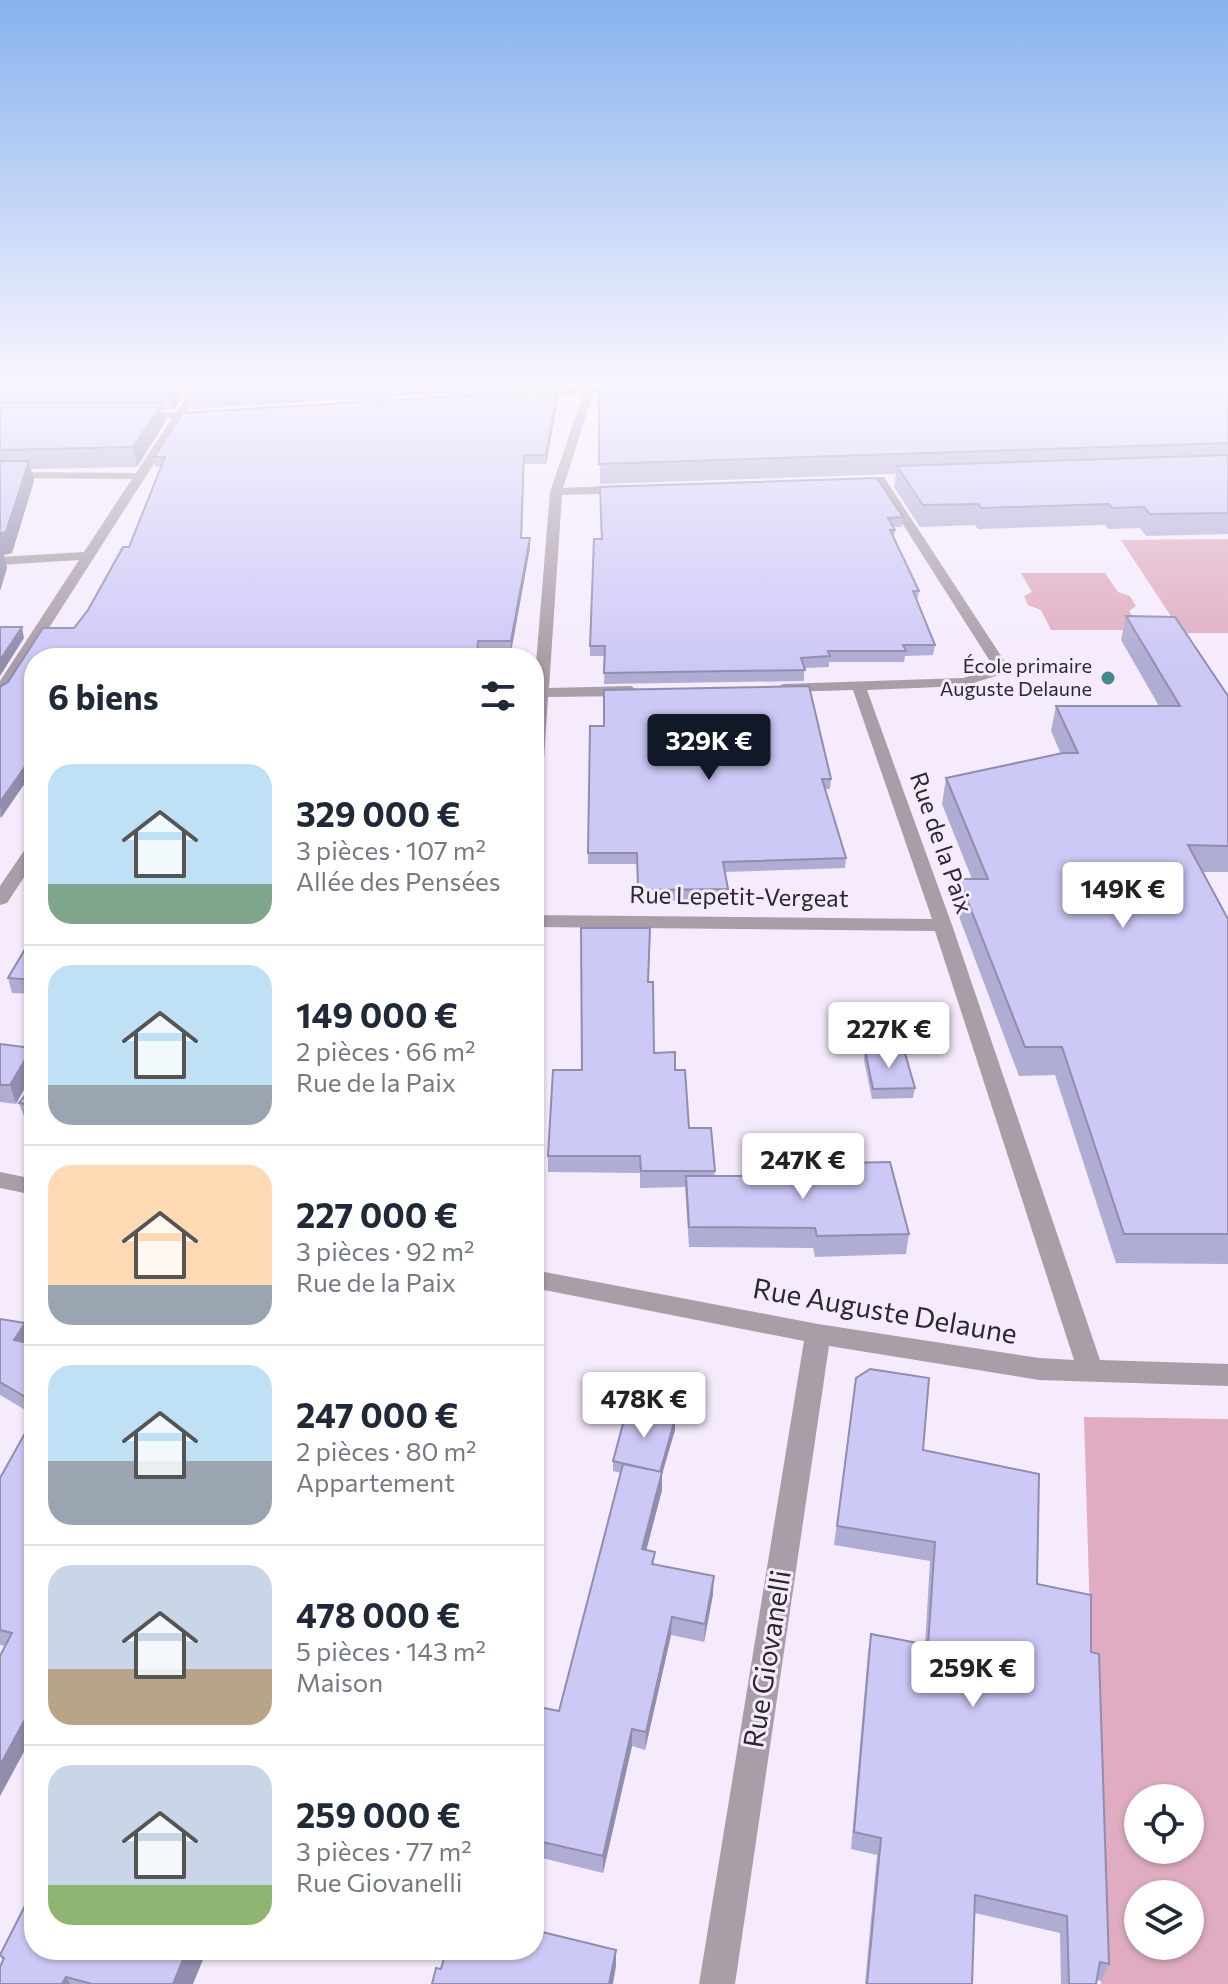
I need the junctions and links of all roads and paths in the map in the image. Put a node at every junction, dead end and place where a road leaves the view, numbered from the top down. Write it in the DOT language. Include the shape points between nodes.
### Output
graph roads {
  1 [pos="83,476"];
  2 [pos="142,476"];
  3 [pos="561,476"];
  4 [pos="896,479"];
  5 [pos="648,488"];
  6 [pos="556,492"];
  7 [pos="90,556"];
  8 [pos="0,561"];
  9 [pos="29,648"];
  10 [pos="543,648"];
  11 [pos="24,656"];
  12 [pos="859,687"];
  13 [pos="760,689"];
  14 [pos="649,691"];
  15 [pos="0,692"];
  16 [pos="544,693"];
  17 [pos="24,864"];
  18 [pos="0,899"];
  19 [pos="544,921"];
  20 [pos="943,925"];
  21 [pos="0,1180"];
  22 [pos="24,1185"];
  23 [pos="544,1281"];
  24 [pos="818,1334"];
  25 [pos="1091,1372"];
  26 [pos="1228,1375"];
  27 [pos="717,1984"];
  1 -- 2 [label="street"];
  2 -- 7 [label="street"];
  3 -- 6 [label="street"];
  4 -- 12 [label="street" via="872,480 1004,671 964,682"];
  5 -- 6 [label="street"];
  6 -- 10 [label="street"];
  7 -- 8 [label="street"];
  7 -- 9 [label="street"];
  11 -- 15 [label="street"];
  12 -- 13 [label="street"];
  12 -- 20 [label="street, Rue de la Paix"];
  14 -- 16 [label="street"];
  17 -- 18 [label="street"];
  19 -- 20 [label="street, Rue Lepetit-Vergeat"];
  20 -- 25 [label="street, Rue de la Paix"];
  21 -- 22 [label="street"];
  23 -- 24 [label="street, Rue Auguste Delaune"];
  24 -- 25 [label="street, Rue Auguste Delaune" via="1039,1369"];
  24 -- 27 [label="street, Rue Giovanelli"];
  25 -- 26 [label="street, Rue Auguste Delaune"];
}
